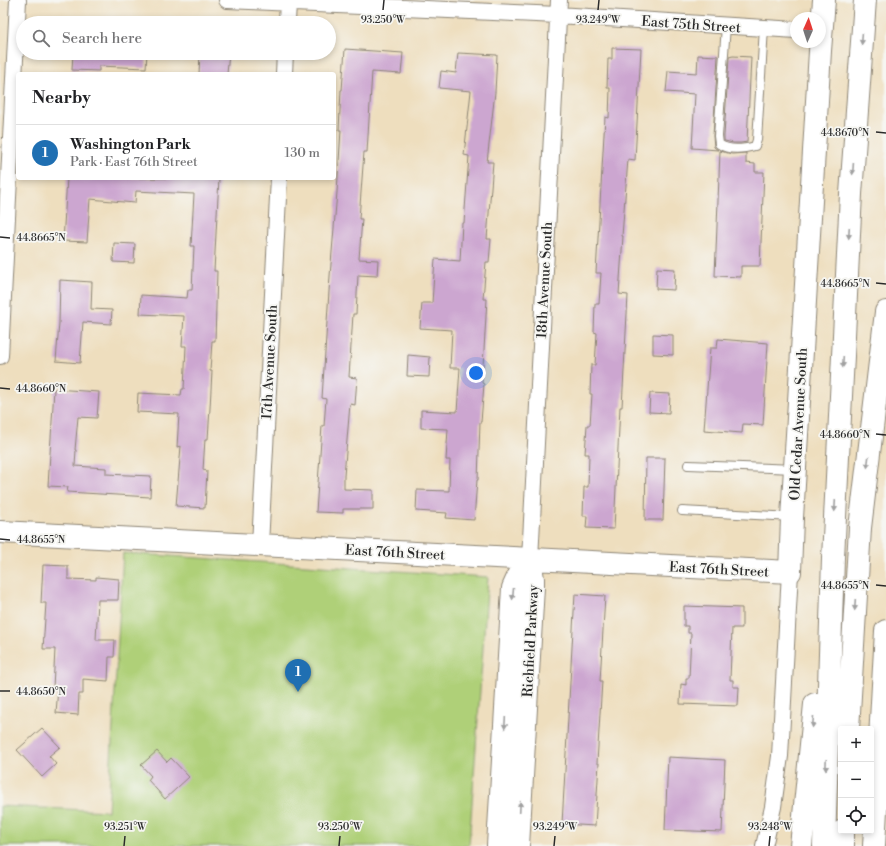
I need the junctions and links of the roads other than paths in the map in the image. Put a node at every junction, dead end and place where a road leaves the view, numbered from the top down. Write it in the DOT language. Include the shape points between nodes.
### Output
graph roads {
  1 [pos="18,0"];
  2 [pos="227,0"];
  3 [pos="824,0"];
  4 [pos="865,0"];
  5 [pos="288,2"];
  6 [pos="558,8"];
  7 [pos="822,12"];
  8 [pos="17,16"];
  9 [pos="287,16"];
  10 [pos="726,26"];
  11 [pos="764,28"];
  12 [pos="790,30"];
  13 [pos="16,40"];
  14 [pos="819,48"];
  15 [pos="285,60"];
  16 [pos="284,72"];
  17 [pos="279,180"];
  18 [pos="886,312"];
  19 [pos="0,356"];
  20 [pos="688,465"];
  21 [pos="796,469"];
  22 [pos="682,510"];
  23 [pos="792,518"];
  24 [pos="0,532"];
  25 [pos="260,545"];
  26 [pos="832,558"];
  27 [pos="530,559"];
  28 [pos="790,572"];
  29 [pos="886,631"];
  30 [pos="848,726"];
  31 [pos="844,834"];
  32 [pos="498,846"];
  33 [pos="518,846"];
  34 [pos="764,846"];
  35 [pos="801,846"];
  36 [pos="824,846"];
  37 [pos="843,846"];
  38 [pos="874,846"];
  1 -- 8 [label="street"];
  2 -- 5 [label="street, East 75th Street"];
  3 -- 7 [label="main road, Old Cedar Avenue South"];
  4 -- 26 [label="main road, one-way" via="851,194"];
  5 -- 6 [label="street, East 75th Street"];
  5 -- 9 [label="street"];
  6 -- 10 [label="street, East 75th Street"];
  6 -- 27 [label="street, 18th Avenue South"];
  10 -- 11 [label="street, East 75th Street"];
  10 -- 11 [label="lane" via="718,136 719,144 724,148 755,146"];
  11 -- 12 [label="street, East 75th Street"];
  13 -- 19 [label="street"];
  14 -- 21 [label="main road, Old Cedar Avenue South"];
  15 -- 16 [label="street"];
  17 -- 25 [label="street, 17th Avenue South"];
  18 -- 30 [label="main road, one-way" via="860,528"];
  20 -- 21 [label="lane"];
  21 -- 23 [label="main road, Old Cedar Avenue South"];
  22 -- 23 [label="lane"];
  23 -- 28 [label="main road, Old Cedar Avenue South"];
  24 -- 25 [label="main road, East 76th Street"];
  25 -- 27 [label="main road, East 76th Street"];
  26 -- 35 [label="main road, one-way" via="823,597"];
  26 -- 36 [label="main road, one-way"];
  27 -- 28 [label="main road, East 76th Street"];
  27 -- 32 [label="main road, Richfield Parkway, one-way" via="513,588"];
  33 -- 27 [label="main road, Richfield Parkway, one-way" via="533,587"];
  28 -- 34 [label="street, Old Cedar Avenue South" via="780,756 773,807"];
  29 -- 38 [label="main road"];
  31 -- 37 [label="main road"];
}
